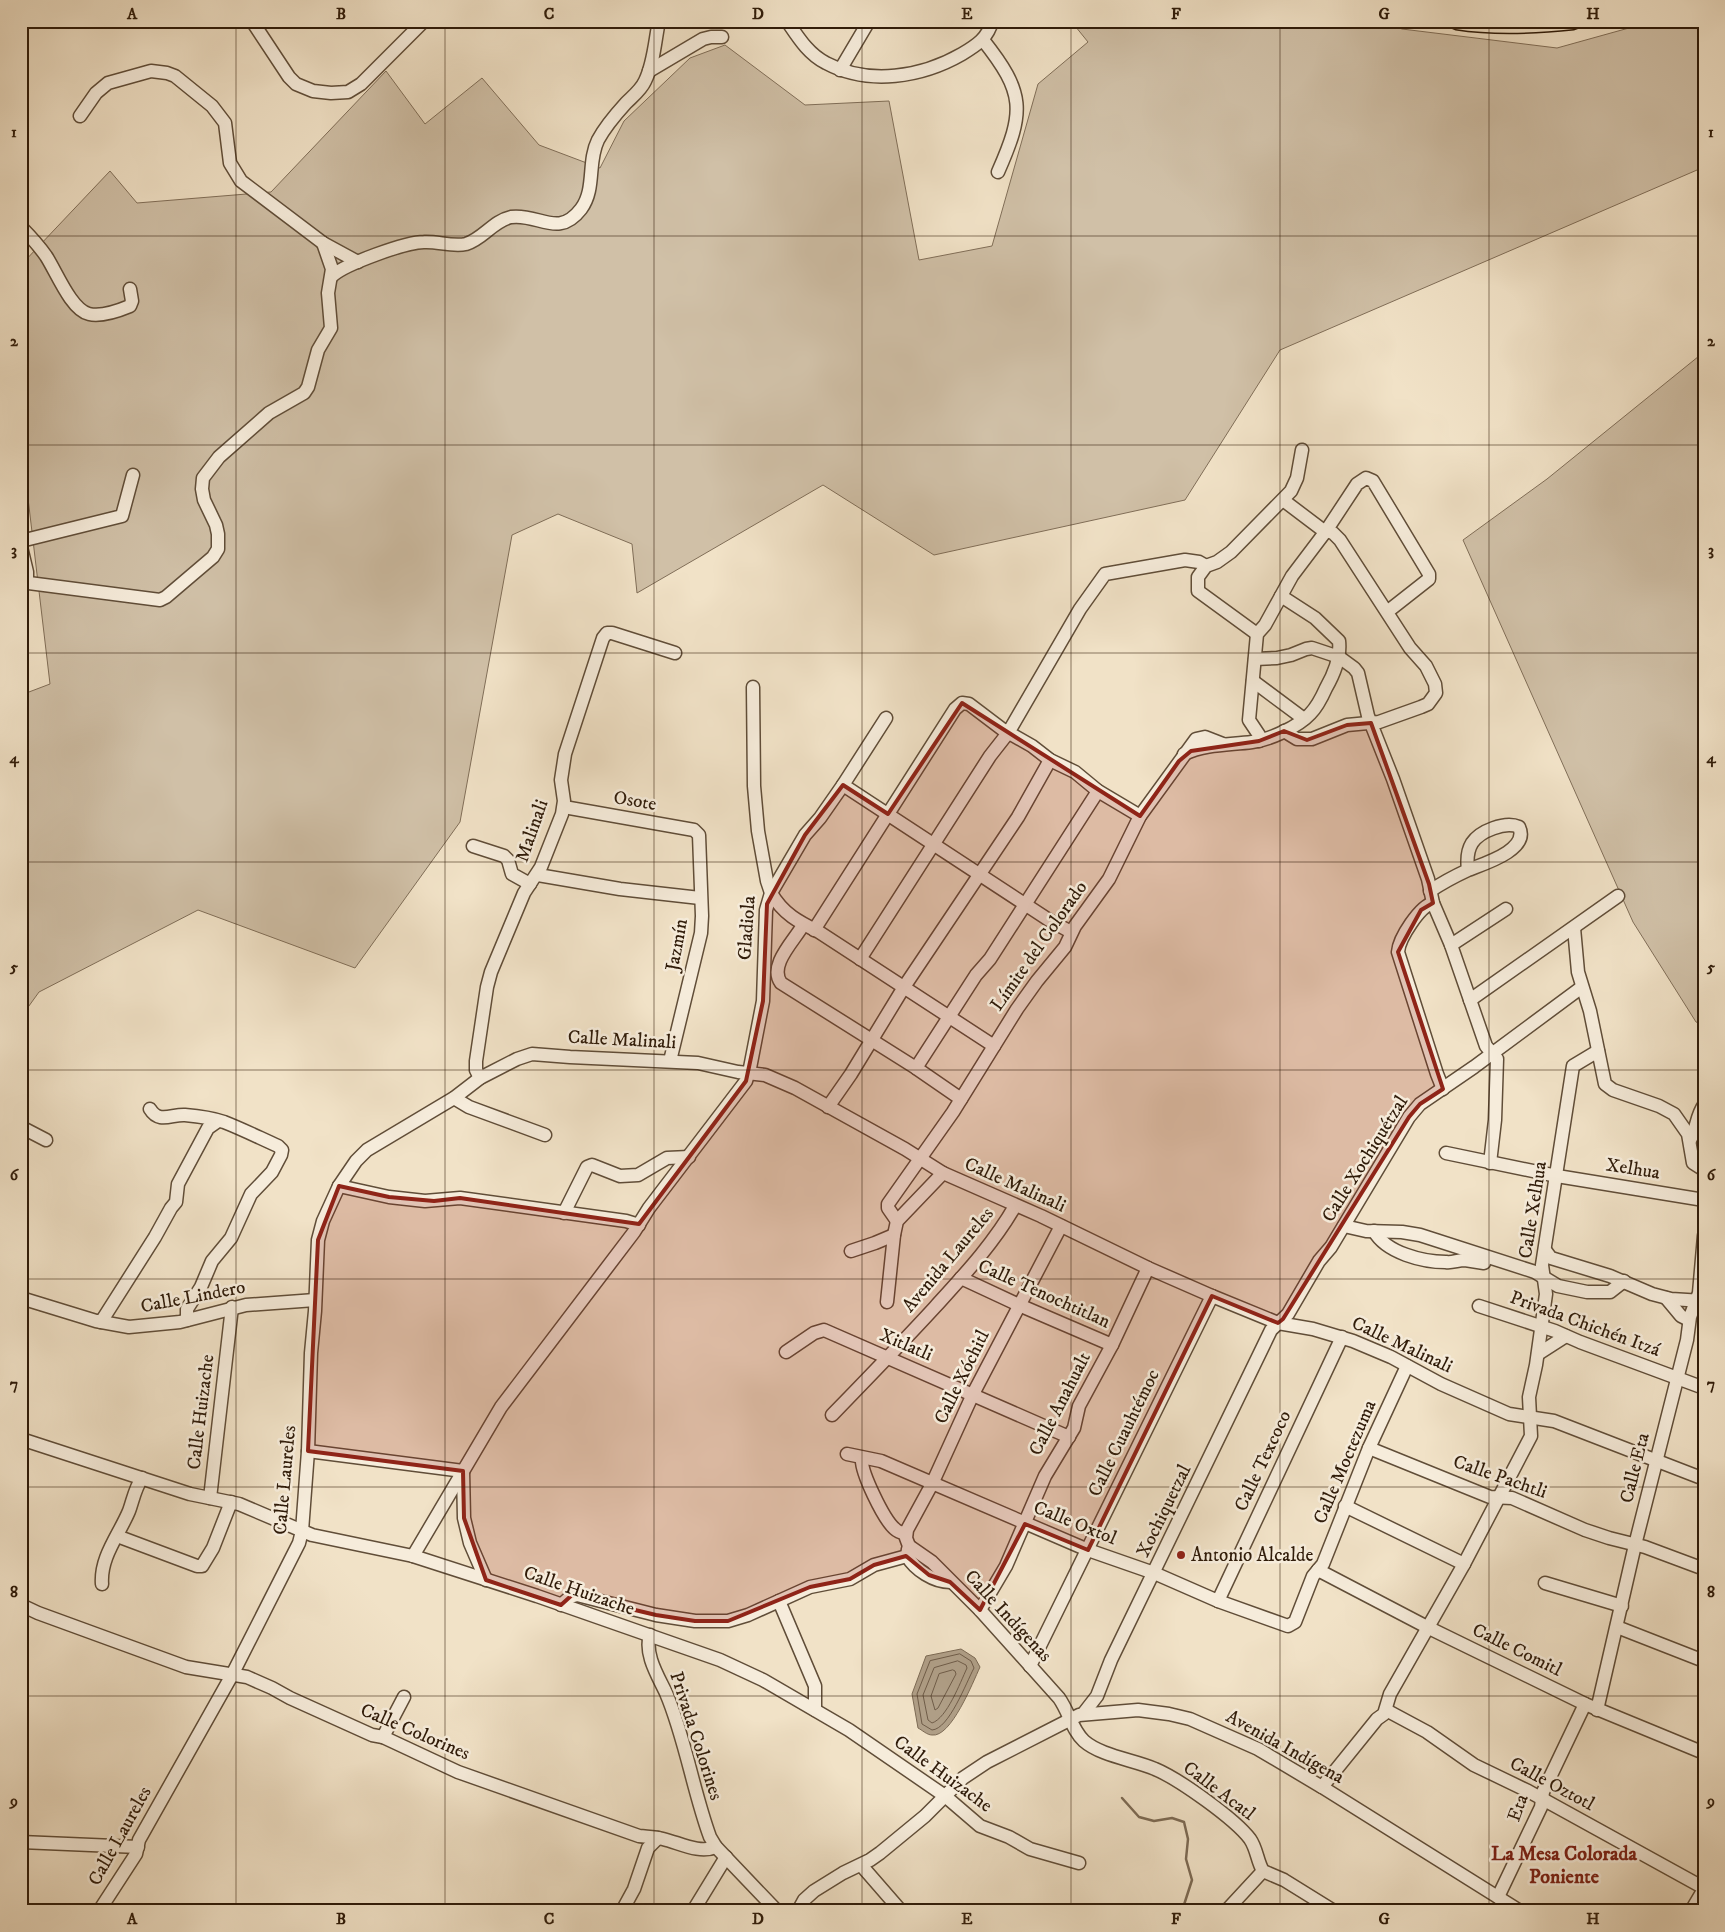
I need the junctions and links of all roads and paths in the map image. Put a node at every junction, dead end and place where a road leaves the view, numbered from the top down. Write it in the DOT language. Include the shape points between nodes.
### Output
graph roads {
  1 [pos="252,21"];
  2 [pos="424,21"];
  3 [pos="659,21"];
  4 [pos="787,21"];
  5 [pos="869,21"];
  6 [pos="992,21"];
  7 [pos="1457,21"];
  8 [pos="1574,21"];
  9 [pos="722,37"];
  10 [pos="983,40"];
  11 [pos="840,70"];
  12 [pos="649,71"];
  13 [pos="80,116"];
  14 [pos="998,172"];
  15 [pos="21,227"];
  16 [pos="323,243"];
  17 [pos="358,262"];
  18 [pos="332,276"];
  19 [pos="130,289"];
  20 [pos="1302,450"];
  21 [pos="133,475"];
  22 [pos="1283,500"];
  23 [pos="1326,530"];
  24 [pos="21,541"];
  25 [pos="21,547"];
  26 [pos="1206,566"];
  27 [pos="24,583"];
  28 [pos="1281,596"];
  29 [pos="1387,612"];
  30 [pos="1257,634"];
  31 [pos="675,653"];
  32 [pos="1339,657"];
  33 [pos="1255,659"];
  34 [pos="1253,681"];
  35 [pos="753,687"];
  36 [pos="886,718"];
  37 [pos="1304,719"];
  38 [pos="1371,724"];
  39 [pos="1284,731"];
  40 [pos="1008,733"];
  41 [pos="1259,741"];
  42 [pos="1050,760"];
  43 [pos="843,785"];
  44 [pos="1098,791"];
  45 [pos="564,807"];
  46 [pos="888,814"];
  47 [pos="1140,816"];
  48 [pos="698,832"];
  49 [pos="934,844"];
  50 [pos="473,846"];
  51 [pos="1468,870"];
  52 [pos="980,874"];
  53 [pos="534,879"];
  54 [pos="771,894"];
  55 [pos="1618,896"];
  56 [pos="1432,897"];
  57 [pos="700,898"];
  58 [pos="1024,904"];
  59 [pos="1506,908"];
  60 [pos="809,927"];
  61 [pos="1574,928"];
  62 [pos="1071,932"];
  63 [pos="1451,945"];
  64 [pos="860,959"];
  65 [pos="778,979"];
  66 [pos="764,980"];
  67 [pos="1582,987"];
  68 [pos="904,988"];
  69 [pos="1470,1000"];
  70 [pos="950,1017"];
  71 [pos="871,1041"];
  72 [pos="994,1046"];
  73 [pos="1598,1051"];
  74 [pos="1492,1053"];
  75 [pos="670,1061"];
  76 [pos="916,1068"];
  77 [pos="749,1073"];
  78 [pos="480,1078"];
  79 [pos="1443,1089"];
  80 [pos="454,1098"];
  81 [pos="961,1099"];
  82 [pos="1704,1105"];
  83 [pos="828,1107"];
  84 [pos="150,1109"];
  85 [pos="218,1121"];
  86 [pos="21,1127"];
  87 [pos="545,1134"];
  88 [pos="46,1140"];
  89 [pos="1690,1140"];
  90 [pos="1446,1153"];
  91 [pos="689,1157"];
  92 [pos="920,1158"];
  93 [pos="1490,1163"];
  94 [pos="1704,1170"];
  95 [pos="944,1173"];
  96 [pos="1557,1176"];
  97 [pos="339,1186"];
  98 [pos="1704,1200"];
  99 [pos="1015,1206"];
  100 [pos="564,1213"];
  101 [pos="897,1221"];
  102 [pos="639,1225"];
  103 [pos="1061,1226"];
  104 [pos="1344,1226"];
  105 [pos="1374,1231"];
  106 [pos="894,1235"];
  107 [pos="1704,1236"];
  108 [pos="1440,1242"];
  109 [pos="1545,1250"];
  110 [pos="852,1251"];
  111 [pos="1412,1256"];
  112 [pos="1496,1260"];
  113 [pos="1148,1268"];
  114 [pos="1543,1277"];
  115 [pos="962,1278"];
  116 [pos="1624,1281"];
  117 [pos="1212,1296"];
  118 [pos="21,1298"];
  119 [pos="1666,1298"];
  120 [pos="316,1300"];
  121 [pos="1700,1301"];
  122 [pos="887,1302"];
  123 [pos="1019,1306"];
  124 [pos="1479,1306"];
  125 [pos="232,1308"];
  126 [pos="187,1320"];
  127 [pos="1689,1320"];
  128 [pos="101,1322"];
  129 [pos="1278,1323"];
  130 [pos="1542,1327"];
  131 [pos="1566,1336"];
  132 [pos="1342,1337"];
  133 [pos="1112,1345"];
  134 [pos="786,1352"];
  135 [pos="1538,1354"];
  136 [pos="887,1358"];
  137 [pos="1407,1366"];
  138 [pos="1678,1378"];
  139 [pos="1704,1388"];
  140 [pos="973,1394"];
  141 [pos="832,1415"];
  142 [pos="1530,1418"];
  143 [pos="1070,1437"];
  144 [pos="21,1438"];
  145 [pos="1369,1448"];
  146 [pos="308,1451"];
  147 [pos="847,1454"];
  148 [pos="862,1458"];
  149 [pos="1656,1461"];
  150 [pos="463,1471"];
  151 [pos="142,1478"];
  152 [pos="1704,1479"];
  153 [pos="932,1484"];
  154 [pos="1500,1497"];
  155 [pos="210,1498"];
  156 [pos="231,1502"];
  157 [pos="1345,1506"];
  158 [pos="1025,1524"];
  159 [pos="302,1531"];
  160 [pos="118,1536"];
  161 [pos="907,1545"];
  162 [pos="1636,1545"];
  163 [pos="1088,1550"];
  164 [pos="413,1556"];
  165 [pos="1464,1564"];
  166 [pos="1704,1568"];
  167 [pos="1318,1570"];
  168 [pos="1154,1573"];
  169 [pos="486,1580"];
  170 [pos="1545,1583"];
  171 [pos="102,1584"];
  172 [pos="780,1601"];
  173 [pos="1218,1601"];
  174 [pos="21,1605"];
  175 [pos="561,1605"];
  176 [pos="1622,1606"];
  177 [pos="980,1610"];
  178 [pos="1291,1626"];
  179 [pos="1427,1627"];
  180 [pos="1617,1628"];
  181 [pos="650,1634"];
  182 [pos="1704,1660"];
  183 [pos="1030,1666"];
  184 [pos="232,1676"];
  185 [pos="404,1697"];
  186 [pos="1585,1704"];
  187 [pos="815,1710"];
  188 [pos="1386,1710"];
  189 [pos="1597,1710"];
  190 [pos="1077,1717"];
  191 [pos="383,1737"];
  192 [pos="1704,1753"];
  193 [pos="1322,1787"];
  194 [pos="946,1796"];
  195 [pos="1542,1799"];
  196 [pos="658,1838"];
  197 [pos="21,1842"];
  198 [pos="138,1847"];
  199 [pos="716,1847"];
  200 [pos="726,1857"];
  201 [pos="1080,1863"];
  202 [pos="861,1864"];
  203 [pos="1263,1871"];
  204 [pos="1704,1888"];
  205 [pos="1498,1897"];
  206 [pos="99,1911"];
  207 [pos="622,1911"];
  208 [pos="693,1911"];
  209 [pos="777,1911"];
  210 [pos="798,1911"];
  211 [pos="901,1911"];
  212 [pos="1226,1911"];
  213 [pos="1334,1911"];
  214 [pos="1520,1911"];
  215 [pos="1691,1911"];
  1 -- 2 [label="street" via="296,84 313,91 342,93 362,84"];
  3 -- 12 [label="street"];
  4 -- 11 [label="street" via="816,58"];
  5 -- 11 [label="street"];
  6 -- 10 [label="street" via="990,32"];
  7 -- 8 [label="main road" via="1504,24"];
  9 -- 12 [label="street" via="703,39"];
  10 -- 11 [label="street" via="936,67 913,74 875,76"];
  10 -- 14 [label="street" via="1012,82 1017,98 1015,128"];
  12 -- 17 [label="street" via="638,92 599,139 587,200 581,210 566,221 550,224 528,218 510,218 496,223 467,243 415,243"];
  13 -- 16 [label="street" via="96,93 108,83 151,71 175,76 212,106 225,123 230,163 237,176"];
  15 -- 19 [label="street" via="46,256 83,312 103,314 128,307 132,302"];
  16 -- 17 [label="street"];
  16 -- 18 [label="street" via="331,262"];
  17 -- 18 [label="street"];
  18 -- 27 [label="street" via="328,294 331,328 318,350 306,391 269,413 219,457 203,478 204,500 218,530 219,543 213,557 162,600"];
  20 -- 22 [label="street" via="1295,485"];
  21 -- 24 [label="street" via="122,516"];
  22 -- 23 [label="street"];
  22 -- 26 [label="street" via="1231,552"];
  23 -- 28 [label="street"];
  23 -- 29 [label="street" via="1340,540"];
  23 -- 29 [label="street" via="1357,484 1366,478 1371,479 1429,574 1429,579"];
  25 -- 27 [label="street" via="28,572"];
  26 -- 30 [label="street" via="1198,577 1198,591"];
  26 -- 40 [label="street" via="1185,560 1104,574"];
  28 -- 30 [label="street"];
  28 -- 32 [label="street" via="1315,618 1339,641"];
  29 -- 38 [label="street" via="1430,672 1436,693 1425,705"];
  30 -- 33 [label="street"];
  31 -- 45 [label="street, Malinali" via="612,633 605,635 565,754 561,780"];
  32 -- 33 [label="street" via="1309,648 1285,657"];
  32 -- 37 [label="street" via="1322,698"];
  32 -- 38 [label="street" via="1358,674"];
  33 -- 34 [label="street"];
  34 -- 37 [label="street"];
  34 -- 41 [label="street" via="1249,720"];
  35 -- 54 [label="street, Gladiola" via="754,786 759,837"];
  36 -- 43 [label="street"];
  37 -- 39 [label="street"];
  38 -- 39 [label="street" via="1346,725 1307,740 1297,739"];
  38 -- 56 [label="street"];
  39 -- 41 [label="street"];
  40 -- 42 [label="street"];
  40 -- 46 [label="street" via="969,704 960,705"];
  40 -- 49 [label="street"];
  41 -- 47 [label="street, Límite del Colorado" via="1223,744 1201,737 1193,742"];
  42 -- 44 [label="street" via="1075,772"];
  42 -- 52 [label="street" via="1018,817"];
  43 -- 46 [label="street"];
  43 -- 54 [label="street" via="805,835"];
  44 -- 47 [label="street"];
  44 -- 58 [label="street"];
  45 -- 48 [label="street, Osote"];
  45 -- 53 [label="street, Malinali"];
  46 -- 49 [label="street"];
  46 -- 60 [label="street"];
  47 -- 62 [label="street, Límite del Colorado" via="1109,879"];
  48 -- 57 [label="street, Jazmín"];
  49 -- 52 [label="street"];
  49 -- 64 [label="street"];
  50 -- 53 [label="street" via="504,856 512,874"];
  51 -- 56 [label="street"];
  52 -- 58 [label="street"];
  52 -- 68 [label="street"];
  53 -- 57 [label="street"];
  53 -- 78 [label="street, Malinali" via="524,893 489,979 476,1061"];
  54 -- 60 [label="street" via="787,914"];
  54 -- 66 [label="street, Gladiola" via="766,910"];
  55 -- 61 [label="street"];
  56 -- 63 [label="street"];
  56 -- 79 [label="street" via="1403,936 1398,952"];
  57 -- 75 [label="street, Jazmín" via="701,933"];
  58 -- 62 [label="street"];
  58 -- 70 [label="street"];
  59 -- 63 [label="street"];
  60 -- 64 [label="street"];
  60 -- 65 [label="street" via="781,959"];
  61 -- 67 [label="street"];
  61 -- 69 [label="street"];
  62 -- 72 [label="street, Límite del Colorado" via="1066,947 1027,995"];
  63 -- 69 [label="street"];
  64 -- 68 [label="street"];
  65 -- 66 [label="street"];
  65 -- 71 [label="street" via="785,987"];
  66 -- 77 [label="street, Gladiola"];
  67 -- 73 [label="street"];
  67 -- 74 [label="street, Calle Xochiquétzal"];
  68 -- 70 [label="street"];
  68 -- 71 [label="street"];
  69 -- 74 [label="street" via="1486,1046"];
  70 -- 72 [label="street"];
  70 -- 76 [label="street"];
  71 -- 76 [label="street"];
  71 -- 83 [label="street"];
  72 -- 81 [label="street, Límite del Colorado"];
  73 -- 89 [label="street" via="1607,1086 1669,1110 1678,1118"];
  73 -- 96 [label="street, Calle Xelhua" via="1573,1066"];
  74 -- 79 [label="street, Calle Xochiquétzal"];
  74 -- 93 [label="street" via="1498,1063"];
  75 -- 77 [label="street, Calle Malinali"];
  75 -- 78 [label="street, Calle Malinali" via="532,1054"];
  76 -- 81 [label="street"];
  77 -- 83 [label="street, Calle Malinali" via="770,1077"];
  77 -- 91 [label="street, Gladiola" via="743,1086"];
  78 -- 80 [label="street, Calle Laureles"];
  79 -- 104 [label="street, Calle Xochiquétzal" via="1420,1104 1409,1117"];
  80 -- 87 [label="street" via="469,1107"];
  80 -- 97 [label="street, Calle Laureles" via="367,1150"];
  81 -- 92 [label="street, Límite del Colorado"];
  82 -- 89 [label="street"];
  83 -- 92 [label="street, Calle Malinali"];
  84 -- 85 [label="street" via="158,1117 183,1115"];
  85 -- 126 [label="street" via="278,1146 282,1152 272,1172 251,1194 231,1238 212,1261 187,1309"];
  85 -- 128 [label="street" via="208,1128 178,1184 176,1202"];
  86 -- 88 [label="street"];
  89 -- 94 [label="street" via="1692,1160"];
  90 -- 93 [label="street, Xelhua"];
  91 -- 100 [label="street" via="667,1158 638,1175 620,1176 592,1165 582,1174"];
  91 -- 102 [label="street, Gladiola"];
  92 -- 95 [label="street, Calle Malinali"];
  92 -- 101 [label="street, Límite del Colorado" via="888,1205"];
  93 -- 96 [label="street, Xelhua"];
  95 -- 99 [label="street, Calle Malinali"];
  95 -- 101 [label="street"];
  96 -- 98 [label="street, Xelhua"];
  96 -- 109 [label="street, Calle Xelhua"];
  97 -- 100 [label="street" via="389,1197 434,1201 457,1198"];
  97 -- 120 [label="street, Calle Laureles" via="320,1230"];
  99 -- 103 [label="street, Calle Malinali"];
  99 -- 115 [label="street, Avenida Laureles"];
  100 -- 102 [label="street"];
  101 -- 106 [label="street"];
  102 -- 150 [label="street, Gladiola" via="506,1399"];
  103 -- 113 [label="street, Calle Malinali"];
  103 -- 123 [label="street, Calle Xóchitl"];
  104 -- 105 [label="street"];
  104 -- 129 [label="street, Calle Xochiquétzal" via="1288,1314"];
  105 -- 108 [label="street" via="1412,1233"];
  105 -- 111 [label="street" via="1395,1249"];
  106 -- 110 [label="street"];
  106 -- 122 [label="street"];
  107 -- 121 [label="street, Calle Eta"];
  108 -- 111 [label="street"];
  108 -- 112 [label="street"];
  109 -- 114 [label="street, Calle Xelhua"];
  109 -- 116 [label="street" via="1551,1258"];
  111 -- 112 [label="street" via="1447,1262 1489,1263"];
  112 -- 114 [label="street"];
  113 -- 117 [label="street, Calle Malinali"];
  113 -- 133 [label="street, Calle Anahualt"];
  114 -- 116 [label="street" via="1558,1286 1588,1292 1610,1292"];
  114 -- 130 [label="street, Calle Xelhua" via="1546,1294"];
  115 -- 123 [label="street, Calle Tenochtitlan"];
  115 -- 136 [label="street, Avenida Laureles"];
  116 -- 119 [label="street"];
  117 -- 129 [label="street, Calle Malinali"];
  117 -- 163 [label="street, Calle Cuauhtémoc"];
  118 -- 128 [label="street, Calle Lindero"];
  119 -- 121 [label="street"];
  119 -- 127 [label="street" via="1681,1316"];
  120 -- 125 [label="street, Calle Lindero"];
  120 -- 146 [label="street, Calle Laureles"];
  121 -- 127 [label="street, Calle Eta"];
  123 -- 133 [label="street, Calle Tenochtitlan"];
  123 -- 140 [label="street, Calle Xóchitl"];
  124 -- 130 [label="street, Privada Chichén Itzá"];
  125 -- 126 [label="street, Calle Lindero"];
  125 -- 155 [label="street, Calle Huizache"];
  126 -- 128 [label="street, Calle Lindero" via="138,1327"];
  127 -- 138 [label="street, Calle Eta"];
  129 -- 132 [label="street, Calle Malinali"];
  129 -- 168 [label="street, Xochiquetzal" via="1271,1330"];
  130 -- 131 [label="street, Privada Chichén Itzá"];
  130 -- 135 [label="street, Calle Xelhua"];
  131 -- 135 [label="street"];
  131 -- 138 [label="street, Privada Chichén Itzá"];
  132 -- 137 [label="street, Calle Malinali"];
  132 -- 173 [label="street, Calle Texcoco"];
  133 -- 143 [label="street, Calle Anahualt" via="1079,1406"];
  134 -- 136 [label="street, Xitlatli" via="824,1330"];
  135 -- 142 [label="street, Calle Xelhua" via="1529,1397"];
  136 -- 140 [label="street, Xitlatli"];
  136 -- 141 [label="street, Avenida Laureles"];
  137 -- 142 [label="street, Calle Malinali" via="1501,1410"];
  137 -- 145 [label="street, Calle Moctezuma"];
  138 -- 139 [label="street, Privada Chichén Itzá"];
  138 -- 149 [label="street, Calle Eta"];
  140 -- 143 [label="street, Xitlatli"];
  140 -- 153 [label="street, Calle Xóchitl"];
  142 -- 149 [label="street, Calle Malinali" via="1554,1421"];
  142 -- 154 [label="street" via="1531,1436"];
  143 -- 158 [label="street, Calle Anahualt" via="1044,1476"];
  144 -- 151 [label="street"];
  145 -- 154 [label="street, Calle Pachtli" via="1490,1497"];
  145 -- 157 [label="street, Calle Moctezuma"];
  146 -- 150 [label="street"];
  146 -- 159 [label="street, Calle Laureles"];
  147 -- 148 [label="street, Calle Oxtol"];
  148 -- 153 [label="street, Calle Oxtol" via="881,1461"];
  148 -- 161 [label="street, Calle Indígenas" via="862,1466 880,1507"];
  149 -- 152 [label="street, Calle Malinali"];
  149 -- 162 [label="street, Calle Eta"];
  150 -- 164 [label="street, Gladiola"];
  150 -- 169 [label="street" via="464,1518 470,1543"];
  151 -- 155 [label="street"];
  151 -- 160 [label="street"];
  153 -- 158 [label="street, Calle Oxtol"];
  153 -- 161 [label="street, Calle Xóchitl"];
  154 -- 162 [label="street, Calle Pachtli" via="1512,1498 1586,1530"];
  154 -- 165 [label="street"];
  155 -- 156 [label="street, Calle Huizache"];
  156 -- 159 [label="street, Calle Huizache"];
  156 -- 160 [label="street" via="213,1548 202,1566"];
  157 -- 165 [label="street"];
  157 -- 167 [label="street, Calle Moctezuma"];
  158 -- 163 [label="street, Calle Oxtol"];
  158 -- 177 [label="street, Calle Anahualt" via="1006,1566"];
  159 -- 164 [label="street, Calle Huizache"];
  159 -- 184 [label="street, Calle Laureles" via="299,1543"];
  160 -- 171 [label="street" via="104,1561"];
  161 -- 172 [label="street" via="850,1579 810,1586"];
  161 -- 177 [label="street, Calle Indígenas" via="932,1562"];
  162 -- 166 [label="street, Calle Pachtli"];
  162 -- 176 [label="street, Calle Eta"];
  163 -- 168 [label="street, Calle Oxtol"];
  163 -- 183 [label="street, Calle Cuauhtémoc"];
  164 -- 169 [label="street, Calle Huizache"];
  165 -- 179 [label="street"];
  167 -- 178 [label="street, Calle Moctezuma"];
  167 -- 179 [label="street, Calle Comitl"];
  168 -- 173 [label="street, Calle Oxtol"];
  168 -- 190 [label="street, Xochiquetzal" via="1097,1696"];
  169 -- 175 [label="street, Calle Huizache"];
  170 -- 176 [label="street"];
  172 -- 175 [label="street" via="733,1620 714,1622 656,1615 578,1595"];
  172 -- 187 [label="street" via="815,1686"];
  173 -- 178 [label="street, Calle Oxtol"];
  174 -- 184 [label="street, Calle Colorines" via="186,1667"];
  175 -- 181 [label="street, Calle Huizache"];
  176 -- 180 [label="street, Calle Eta"];
  177 -- 183 [label="street, Calle Indígenas"];
  179 -- 186 [label="street, Calle Comitl"];
  179 -- 188 [label="street" via="1390,1694"];
  180 -- 182 [label="street"];
  180 -- 189 [label="street, Calle Eta"];
  181 -- 187 [label="street, Calle Huizache" via="741,1669"];
  181 -- 199 [label="street, Privada Colorines" via="648,1644 652,1662 672,1708 708,1832"];
  183 -- 190 [label="street, Calle Indígenas"];
  184 -- 191 [label="street, Calle Colorines" via="247,1676 372,1735"];
  184 -- 198 [label="street, Calle Laureles"];
  185 -- 191 [label="street"];
  186 -- 189 [label="street, Calle Comitl"];
  186 -- 195 [label="street, Eta"];
  187 -- 194 [label="street, Calle Huizache"];
  188 -- 193 [label="street"];
  188 -- 195 [label="street, Calle Oztotl" via="1427,1732 1474,1765"];
  189 -- 192 [label="street, Calle Comitl"];
  190 -- 193 [label="street, Avenida Indígena" via="1138,1710 1190,1719 1258,1749"];
  190 -- 194 [label="street, Avenida Indígena" via="987,1762 963,1778"];
  190 -- 203 [label="street, Calle Acatl" via="1075,1729 1085,1742 1122,1759 1156,1769 1224,1815 1254,1846"];
  191 -- 196 [label="street, Calle Colorines" via="458,1772 640,1836"];
  193 -- 205 [label="street, Avenida Indígena"];
  194 -- 201 [label="street, Calle Huizache" via="986,1829 1030,1849"];
  194 -- 202 [label="street, Avenida Indígena" via="910,1829"];
  195 -- 204 [label="street, Calle Oztotl"];
  195 -- 205 [label="street, Eta" via="1542,1807"];
  196 -- 199 [label="street, Calle Colorines" via="700,1850"];
  196 -- 207 [label="street" via="648,1848 634,1889"];
  197 -- 198 [label="street"];
  198 -- 206 [label="street, Calle Laureles"];
  199 -- 200 [label="street"];
  200 -- 208 [label="street"];
  200 -- 209 [label="street"];
  202 -- 210 [label="street, Avenida Indígena" via="814,1891"];
  202 -- 211 [label="street"];
  203 -- 212 [label="street"];
  203 -- 213 [label="street"];
  204 -- 215 [label="street"];
  205 -- 214 [label="street, Avenida Indígena"];
}
